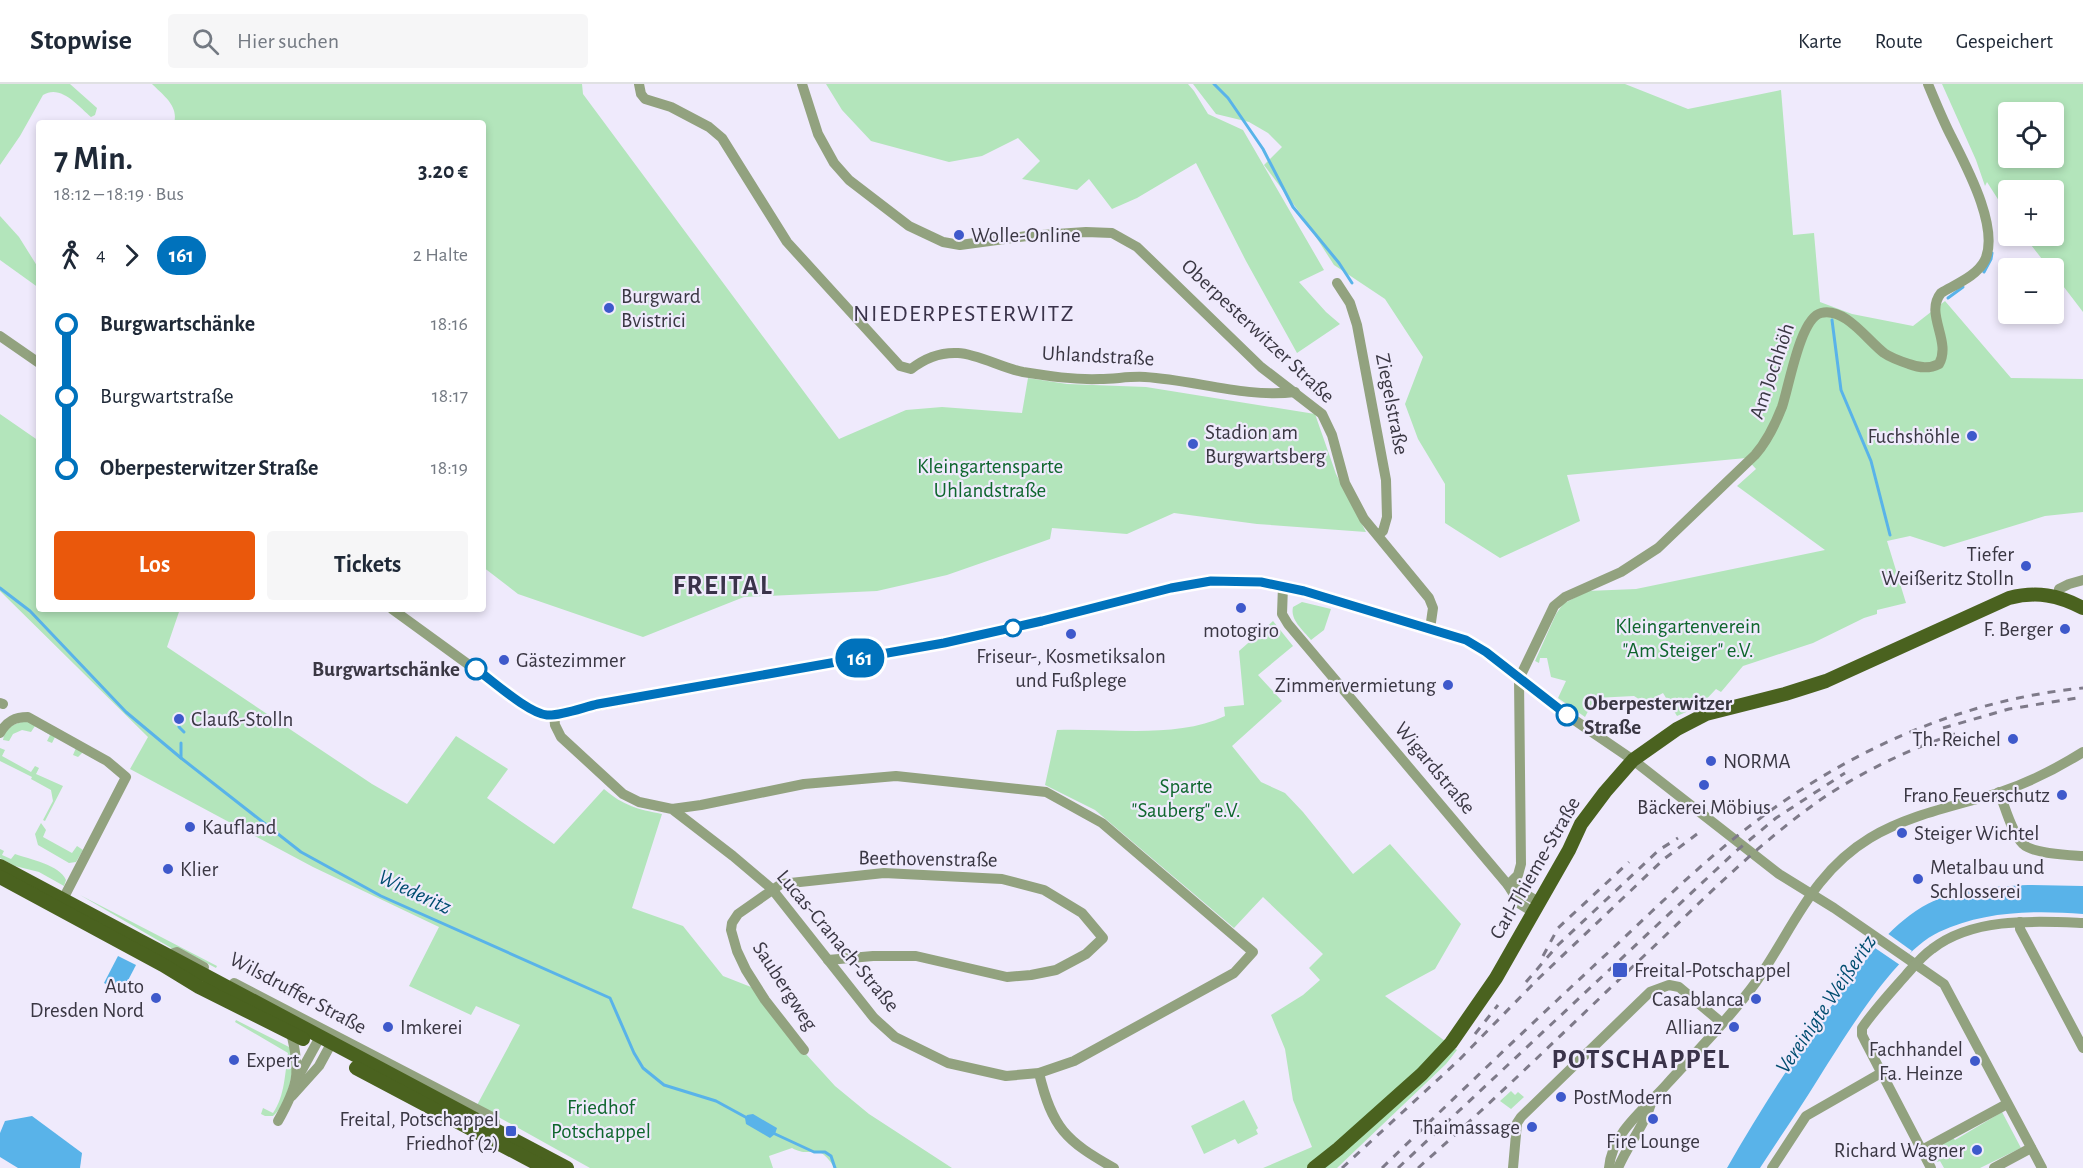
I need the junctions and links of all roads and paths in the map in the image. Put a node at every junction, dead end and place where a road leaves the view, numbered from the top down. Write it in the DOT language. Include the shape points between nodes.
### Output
graph roads {
  1 [pos="639,84"];
  2 [pos="802,84"];
  3 [pos="1928,84"];
  4 [pos="1337,284"];
  5 [pos="0,336"];
  6 [pos="36,361"];
  7 [pos="1294,392"];
  8 [pos="1379,534"];
  9 [pos="2083,580"];
  10 [pos="1283,586"];
  11 [pos="2059,589"];
  12 [pos="2083,608"];
  13 [pos="396,612"];
  14 [pos="1430,629"];
  15 [pos="1519,679"];
  16 [pos="554,715"];
  17 [pos="0,733"];
  18 [pos="2083,752"];
  19 [pos="1633,760"];
  20 [pos="2000,792"];
  21 [pos="672,809"];
  22 [pos="2083,856"];
  23 [pos="0,866"];
  24 [pos="0,877"];
  25 [pos="1508,885"];
  26 [pos="772,889"];
  27 [pos="1810,894"];
  28 [pos="61,904"];
  29 [pos="1536,907"];
  30 [pos="2020,922"];
  31 [pos="2083,923"];
  32 [pos="828,960"];
  33 [pos="166,961"];
  34 [pos="1911,962"];
  35 [pos="1718,1019"];
  36 [pos="291,1033"];
  37 [pos="323,1044"];
  38 [pos="2083,1048"];
  39 [pos="804,1050"];
  40 [pos="1039,1073"];
  41 [pos="1881,1073"];
  42 [pos="297,1079"];
  43 [pos="292,1096"];
  44 [pos="1652,1100"];
  45 [pos="2007,1104"];
  46 [pos="278,1121"];
  47 [pos="490,1133"];
  48 [pos="2031,1148"];
  49 [pos="1922,1150"];
  50 [pos="545,1168"];
  51 [pos="567,1168"];
  52 [pos="1114,1168"];
  53 [pos="1314,1168"];
  54 [pos="1513,1168"];
  55 [pos="1608,1168"];
  56 [pos="1618,1168"];
  57 [pos="1772,1168"];
  58 [pos="1931,1168"];
  59 [pos="1994,1168"];
  60 [pos="2042,1168"];
  1 -- 7 [label="street, Uhlandstraße" via="645,99 671,107 710,127 722,138 787,242 905,369 936,355 961,353 1000,367 1068,378 1146,377 1248,391"];
  2 -- 7 [label="street, Oberpesterwitzer Straße" via="818,135 834,163 849,180 909,226 943,242 960,245 1027,236 1112,233 1137,247 1261,367"];
  3 -- 15 [label="street, Am Jochhöh" via="1971,176 1988,237 1987,252 1979,269 1937,298 1943,349 1939,363 1927,368 1899,361 1840,316 1829,312 1816,314 1802,338 1783,405 1768,440 1658,548 1554,606"];
  4 -- 8 [label="street, Ziegelstraße" via="1350,303 1357,325 1386,480 1387,517"];
  5 -- 6 [label="street"];
  7 -- 8 [label="street, Oberpesterwitzer Straße" via="1326,420 1352,497 1364,519"];
  8 -- 14 [label="street, Oberpesterwitzer Straße" via="1429,598 1433,608"];
  9 -- 11 [label="street"];
  10 -- 14 [label="street"];
  10 -- 16 [label="street" via="1235,581 1191,584 944,643"];
  10 -- 25 [label="street, Wigardstraße" via="1282,614 1288,624"];
  12 -- 19 [label="main road, Carl-Thieme-Straße" via="2051,595 2009,597 1826,681 1706,714"];
  13 -- 16 [label="street" via="528,707"];
  14 -- 15 [label="street" via="1475,644"];
  15 -- 19 [label="street"];
  15 -- 25 [label="street" via="1521,864 1518,875"];
  16 -- 21 [label="street, Lucas-Cranach-Straße" via="561,737 623,794"];
  17 -- 28 [label="street" via="16,717 28,717 107,761 126,777"];
  18 -- 20 [label="street" via="2045,775"];
  19 -- 27 [label="street" via="1757,858"];
  19 -- 29 [label="main road, Carl-Thieme-Straße" via="1581,824"];
  20 -- 22 [label="street" via="2017,836 2027,847"];
  20 -- 27 [label="street" via="1894,825 1869,838 1834,865"];
  21 -- 26 [label="street, Lucas-Cranach-Straße"];
  21 -- 40 [label="street, Lucas-Cranach-Straße" via="804,784 896,776 1047,792 1102,823 1253,952 1234,973 1074,1061"];
  23 -- 28 [label="main road, Wilsdruffer Straße"];
  24 -- 28 [label="main road, Wilsdruffer Straße"];
  25 -- 29 [label="street, Wigardstraße" via="1520,903"];
  26 -- 32 [label="street, Lucas-Cranach-Straße"];
  26 -- 32 [label="street, Beethovenstraße" via="805,880 884,873 1002,879 1044,890 1082,913 1103,938 1086,954 1056,970 1031,975 1007,976 916,956"];
  26 -- 39 [label="street, Saubergweg" via="738,914 732,923 732,937 765,1000"];
  27 -- 34 [label="street"];
  27 -- 35 [label="street" via="1757,980"];
  28 -- 33 [label="main road, Wilsdruffer Straße"];
  29 -- 53 [label="main road, Carl-Thieme-Straße" via="1496,978 1451,1043 1414,1081"];
  30 -- 31 [label="street"];
  30 -- 34 [label="street" via="1968,931"];
  30 -- 38 [label="street" via="2022,934"];
  32 -- 40 [label="street, Lucas-Cranach-Straße" via="874,1018 895,1037 948,1062 1006,1076"];
  33 -- 36 [label="main road, Wilsdruffer Straße" via="199,987"];
  33 -- 37 [label="main road, Wilsdruffer Straße"];
  33 -- 47 [label="street, Wilsdruffer Straße" via="174,953 180,954 490,1116 495,1122"];
  34 -- 41 [label="street" via="1862,1028"];
  34 -- 45 [label="street" via="1944,984"];
  35 -- 44 [label="street"];
  35 -- 54 [label="street" via="1679,987 1669,985 1650,992 1521,1117 1517,1123"];
  36 -- 37 [label="main road, Wilsdruffer Straße"];
  36 -- 42 [label="street"];
  37 -- 42 [label="street"];
  37 -- 43 [label="street" via="319,1066"];
  37 -- 47 [label="main road, Wilsdruffer Straße"];
  40 -- 52 [label="street" via="1046,1101 1059,1127 1083,1150"];
  41 -- 49 [label="street"];
  41 -- 57 [label="street" via="1803,1118"];
  42 -- 43 [label="street"];
  43 -- 46 [label="street"];
  44 -- 55 [label="street" via="1633,1118 1611,1155"];
  44 -- 56 [label="street"];
  45 -- 48 [label="street"];
  45 -- 49 [label="street"];
  47 -- 50 [label="main road, Wilsdruffer Straße"];
  47 -- 51 [label="main road, Wilsdruffer Straße"];
  48 -- 59 [label="street"];
  48 -- 60 [label="street"];
  49 -- 58 [label="street"];
}
